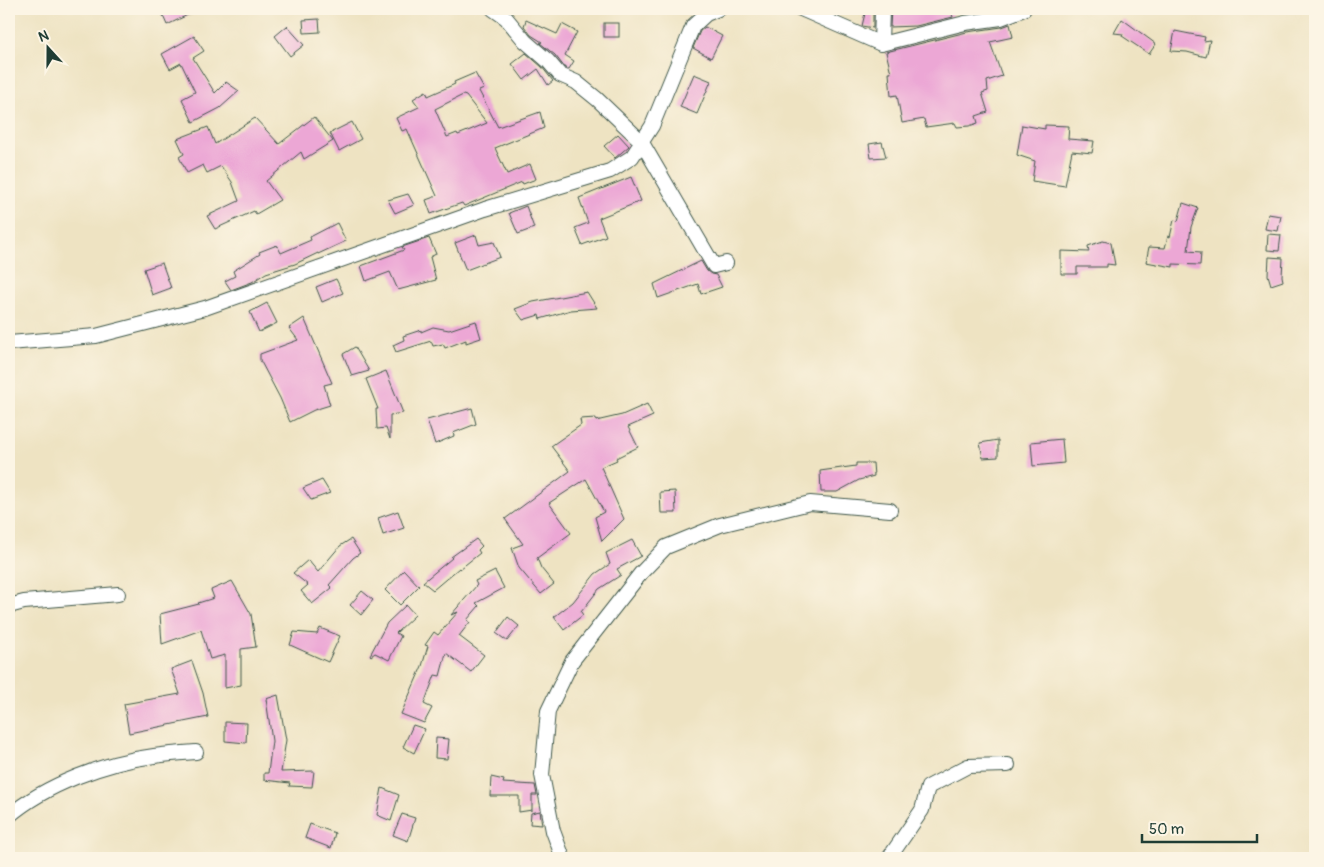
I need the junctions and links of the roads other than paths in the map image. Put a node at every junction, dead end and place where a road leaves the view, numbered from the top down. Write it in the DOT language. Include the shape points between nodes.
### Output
graph roads {
  1 [pos="493,9"];
  2 [pos="718,9"];
  3 [pos="801,9"];
  4 [pos="882,9"];
  5 [pos="1024,9"];
  6 [pos="881,44"];
  7 [pos="641,141"];
  8 [pos="726,263"];
  9 [pos="9,343"];
  10 [pos="890,510"];
  11 [pos="118,594"];
  12 [pos="9,606"];
  13 [pos="196,752"];
  14 [pos="1008,765"];
  15 [pos="9,816"];
  16 [pos="563,858"];
  17 [pos="889,858"];
  1 -- 7 [label="street" via="506,18 560,75 576,82 597,99"];
  2 -- 7 [label="street" via="706,14 693,26 652,126"];
  3 -- 6 [label="street"];
  4 -- 6 [label="street"];
  5 -- 6 [label="street" via="1001,18 965,23"];
  7 -- 8 [label="street" via="714,266"];
  7 -- 9 [label="street" via="632,157 610,171 485,209 205,308 96,336"];
  10 -- 16 [label="street" via="810,503 720,525 666,547 641,572 572,661 548,711 542,775 553,831"];
  11 -- 12 [label="street"];
  13 -- 15 [label="street" via="152,756 98,769 55,786"];
  14 -- 17 [label="street" via="968,766 928,787 922,810"];
}
